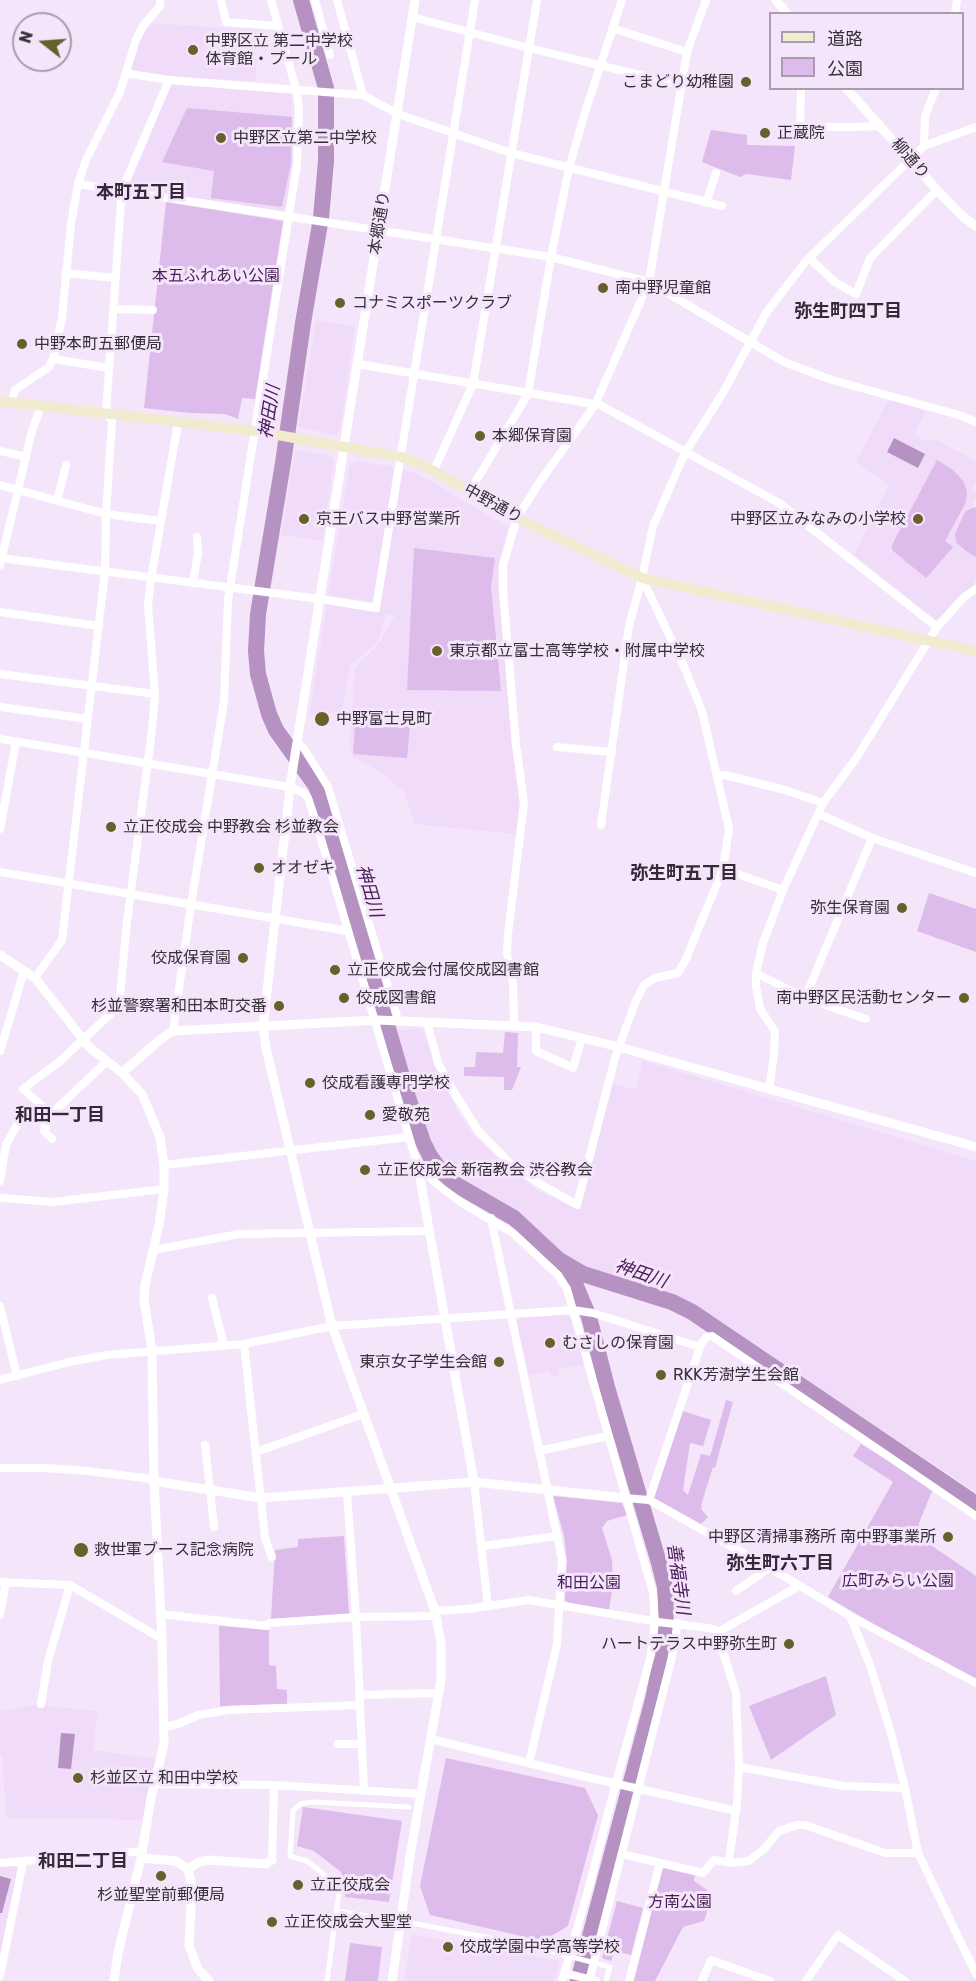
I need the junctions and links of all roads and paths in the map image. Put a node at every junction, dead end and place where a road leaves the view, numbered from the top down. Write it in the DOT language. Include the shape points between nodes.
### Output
graph roads {
  1 [pos="160,0"];
  2 [pos="221,0"];
  3 [pos="271,0"];
  4 [pos="315,0"];
  5 [pos="338,0"];
  6 [pos="415,0"];
  7 [pos="475,0"];
  8 [pos="537,0"];
  9 [pos="622,0"];
  10 [pos="706,0"];
  11 [pos="776,0"];
  12 [pos="785,12"];
  13 [pos="412,17"];
  14 [pos="278,26"];
  15 [pos="612,28"];
  16 [pos="469,31"];
  17 [pos="529,48"];
  18 [pos="687,52"];
  19 [pos="330,55"];
  20 [pos="600,66"];
  21 [pos="127,71"];
  22 [pos="169,80"];
  23 [pos="681,85"];
  24 [pos="296,89"];
  25 [pos="801,90"];
  26 [pos="848,90"];
  27 [pos="935,90"];
  28 [pos="363,95"];
  29 [pos="398,114"];
  30 [pos="880,124"];
  31 [pos="976,127"];
  32 [pos="453,133"];
  33 [pos="924,146"];
  34 [pos="511,153"];
  35 [pos="911,159"];
  36 [pos="570,168"];
  37 [pos="716,173"];
  38 [pos="78,184"];
  39 [pos="123,190"];
  40 [pos="938,190"];
  41 [pos="663,192"];
  42 [pos="706,203"];
  43 [pos="722,206"];
  44 [pos="290,217"];
  45 [pos="976,226"];
  46 [pos="379,231"];
  47 [pos="436,240"];
  48 [pos="495,249"];
  49 [pos="550,257"];
  50 [pos="809,258"];
  51 [pos="65,273"];
  52 [pos="116,278"];
  53 [pos="649,282"];
  54 [pos="114,309"];
  55 [pos="153,310"];
  56 [pos="750,341"];
  57 [pos="53,359"];
  58 [pos="358,364"];
  59 [pos="109,368"];
  60 [pos="415,374"];
  61 [pos="473,384"];
  62 [pos="528,394"];
  63 [pos="0,401"];
  64 [pos="12,402"];
  65 [pos="595,405"];
  66 [pos="41,406"];
  67 [pos="106,412"];
  68 [pos="976,422"];
  69 [pos="178,423"];
  70 [pos="255,431"];
  71 [pos="345,447"];
  72 [pos="0,451"];
  73 [pos="685,453"];
  74 [pos="401,457"];
  75 [pos="26,458"];
  76 [pos="66,465"];
  77 [pos="434,470"];
  78 [pos="0,485"];
  79 [pos="17,490"];
  80 [pos="470,491"];
  81 [pos="57,501"];
  82 [pos="106,514"];
  83 [pos="517,518"];
  84 [pos="160,521"];
  85 [pos="4,526"];
  86 [pos="197,537"];
  87 [pos="0,560"];
  88 [pos="105,571"];
  89 [pos="642,578"];
  90 [pos="151,579"];
  91 [pos="193,583"];
  92 [pos="230,588"];
  93 [pos="976,589"];
  94 [pos="320,599"];
  95 [pos="0,612"];
  96 [pos="940,624"];
  97 [pos="99,626"];
  98 [pos="930,640"];
  99 [pos="976,651"];
  100 [pos="0,674"];
  101 [pos="92,687"];
  102 [pos="155,694"];
  103 [pos="0,706"];
  104 [pos="88,719"];
  105 [pos="0,739"];
  106 [pos="16,742"];
  107 [pos="297,745"];
  108 [pos="556,747"];
  109 [pos="612,752"];
  110 [pos="84,753"];
  111 [pos="147,764"];
  112 [pos="212,774"];
  113 [pos="718,776"];
  114 [pos="290,787"];
  115 [pos="823,803"];
  116 [pos="819,814"];
  117 [pos="601,825"];
  118 [pos="0,829"];
  119 [pos="873,838"];
  120 [pos="723,869"];
  121 [pos="0,872"];
  122 [pos="976,873"];
  123 [pos="69,884"];
  124 [pos="783,890"];
  125 [pos="130,894"];
  126 [pos="191,905"];
  127 [pos="274,919"];
  128 [pos="348,931"];
  129 [pos="0,955"];
  130 [pos="24,971"];
  131 [pos="756,973"];
  132 [pos="35,978"];
  133 [pos="805,998"];
  134 [pos="866,1019"];
  135 [pos="376,1020"];
  136 [pos="397,1020"];
  137 [pos="4,1021"];
  138 [pos="427,1022"];
  139 [pos="262,1026"];
  140 [pos="514,1026"];
  141 [pos="536,1027"];
  142 [pos="173,1031"];
  143 [pos="582,1038"];
  144 [pos="83,1039"];
  145 [pos="619,1047"];
  146 [pos="0,1051"];
  147 [pos="107,1060"];
  148 [pos="122,1073"];
  149 [pos="770,1090"];
  150 [pos="51,1114"];
  151 [pos="43,1122"];
  152 [pos="409,1137"];
  153 [pos="52,1140"];
  154 [pos="976,1147"];
  155 [pos="291,1151"];
  156 [pos="164,1165"];
  157 [pos="418,1167"];
  158 [pos="0,1181"];
  159 [pos="164,1189"];
  160 [pos="0,1198"];
  161 [pos="491,1218"];
  162 [pos="428,1231"];
  163 [pos="311,1234"];
  164 [pos="154,1250"];
  165 [pos="212,1298"];
  166 [pos="0,1306"];
  167 [pos="575,1310"];
  168 [pos="510,1314"];
  169 [pos="445,1317"];
  170 [pos="332,1326"];
  171 [pos="244,1344"];
  172 [pos="224,1346"];
  173 [pos="700,1347"];
  174 [pos="152,1351"];
  175 [pos="17,1376"];
  176 [pos="0,1380"];
  177 [pos="363,1414"];
  178 [pos="608,1436"];
  179 [pos="205,1445"];
  180 [pos="539,1451"];
  181 [pos="256,1452"];
  182 [pos="0,1468"];
  183 [pos="154,1481"];
  184 [pos="474,1482"];
  185 [pos="391,1489"];
  186 [pos="209,1490"];
  187 [pos="548,1490"];
  188 [pos="347,1492"];
  189 [pos="261,1498"];
  190 [pos="628,1498"];
  191 [pos="647,1500"];
  192 [pos="976,1516"];
  193 [pos="214,1527"];
  194 [pos="558,1536"];
  195 [pos="483,1546"];
  196 [pos="272,1557"];
  197 [pos="769,1568"];
  198 [pos="3,1582"];
  199 [pos="70,1586"];
  200 [pos="799,1586"];
  201 [pos="736,1591"];
  202 [pos="561,1605"];
  203 [pos="488,1606"];
  204 [pos="436,1613"];
  205 [pos="160,1614"];
  206 [pos="0,1615"];
  207 [pos="850,1616"];
  208 [pos="356,1617"];
  209 [pos="657,1622"];
  210 [pos="675,1623"];
  211 [pos="718,1632"];
  212 [pos="162,1640"];
  213 [pos="976,1683"];
  214 [pos="439,1693"];
  215 [pos="359,1695"];
  216 [pos="40,1704"];
  217 [pos="359,1706"];
  218 [pos="302,1707"];
  219 [pos="300,1716"];
  220 [pos="165,1727"];
  221 [pos="432,1739"];
  222 [pos="338,1744"];
  223 [pos="361,1744"];
  224 [pos="529,1762"];
  225 [pos="739,1767"];
  226 [pos="155,1784"];
  227 [pos="618,1784"];
  228 [pos="274,1785"];
  229 [pos="905,1788"];
  230 [pos="637,1789"];
  231 [pos="364,1790"];
  232 [pos="421,1794"];
  233 [pos="409,1808"];
  234 [pos="736,1811"];
  235 [pos="918,1853"];
  236 [pos="142,1854"];
  237 [pos="622,1854"];
  238 [pos="272,1860"];
  239 [pos="729,1861"];
  240 [pos="24,1862"];
  241 [pos="0,1863"];
  242 [pos="660,1863"];
  243 [pos="188,1869"];
  244 [pos="337,1911"];
  245 [pos="976,1974"];
  246 [pos="0,1976"];
  247 [pos="565,1976"];
  248 [pos="590,1980"];
  249 [pos="114,1981"];
  250 [pos="208,1981"];
  251 [pos="327,1981"];
  252 [pos="392,1981"];
  253 [pos="606,1981"];
  254 [pos="629,1981"];
  255 [pos="702,1981"];
  256 [pos="770,1981"];
  257 [pos="806,1981"];
  258 [pos="905,1981"];
  1 -- 21 [label="street" via="160,6 136,40"];
  2 -- 14 [label="street" via="226,22"];
  3 -- 14 [label="street"];
  4 -- 19 [label="street"];
  5 -- 28 [label="street"];
  6 -- 13 [label="street, 本郷通り"];
  7 -- 16 [label="street"];
  8 -- 17 [label="street"];
  9 -- 15 [label="street"];
  10 -- 18 [label="street"];
  11 -- 12 [label="street"];
  13 -- 16 [label="street"];
  13 -- 29 [label="street, 本郷通り"];
  14 -- 24 [label="street"];
  15 -- 18 [label="street"];
  15 -- 20 [label="street"];
  16 -- 17 [label="street"];
  16 -- 32 [label="street"];
  17 -- 20 [label="street"];
  17 -- 34 [label="street"];
  18 -- 23 [label="street"];
  20 -- 23 [label="street"];
  20 -- 36 [label="street"];
  21 -- 22 [label="street"];
  21 -- 38 [label="street"];
  22 -- 24 [label="street"];
  22 -- 39 [label="street"];
  23 -- 41 [label="street"];
  24 -- 28 [label="street"];
  24 -- 44 [label="street" via="297,164"];
  25 -- 30 [label="street" via="800,127"];
  26 -- 30 [label="street, 柳通り"];
  27 -- 33 [label="street" via="925,116"];
  28 -- 29 [label="street"];
  29 -- 32 [label="street"];
  29 -- 46 [label="street, 本郷通り"];
  30 -- 35 [label="street, 柳通り"];
  31 -- 33 [label="street"];
  32 -- 34 [label="street"];
  32 -- 47 [label="street"];
  33 -- 35 [label="street"];
  34 -- 36 [label="street"];
  34 -- 48 [label="street"];
  35 -- 40 [label="street, 柳通り"];
  35 -- 50 [label="street"];
  36 -- 41 [label="street"];
  36 -- 49 [label="street"];
  37 -- 42 [label="street"];
  38 -- 39 [label="street"];
  38 -- 51 [label="street"];
  39 -- 44 [label="street"];
  39 -- 52 [label="street"];
  40 -- 45 [label="street, 柳通り"];
  40 -- 50 [label="street" via="870,258 856,294 835,282"];
  41 -- 42 [label="street"];
  41 -- 53 [label="street"];
  42 -- 43 [label="street"];
  44 -- 46 [label="street"];
  44 -- 70 [label="street"];
  46 -- 47 [label="street"];
  46 -- 58 [label="street, 本郷通り"];
  47 -- 48 [label="street"];
  47 -- 60 [label="street"];
  48 -- 49 [label="street"];
  48 -- 61 [label="street"];
  49 -- 53 [label="street"];
  49 -- 62 [label="street"];
  50 -- 56 [label="street" via="777,297"];
  51 -- 52 [label="street"];
  51 -- 57 [label="street" via="62,318"];
  52 -- 54 [label="street"];
  53 -- 56 [label="street"];
  53 -- 65 [label="street"];
  54 -- 55 [label="street"];
  54 -- 59 [label="street"];
  56 -- 68 [label="street" via="784,362 831,380"];
  56 -- 73 [label="street"];
  57 -- 59 [label="street"];
  57 -- 64 [label="street" via="49,368 15,390"];
  58 -- 60 [label="street"];
  58 -- 71 [label="street, 本郷通り"];
  59 -- 67 [label="street"];
  60 -- 61 [label="street"];
  60 -- 74 [label="street"];
  61 -- 62 [label="street"];
  61 -- 77 [label="street"];
  62 -- 65 [label="street"];
  62 -- 80 [label="street"];
  63 -- 64 [label="main road, 中野通り"];
  64 -- 66 [label="main road, 中野通り"];
  65 -- 73 [label="street"];
  65 -- 83 [label="street"];
  66 -- 67 [label="main road, 中野通り"];
  66 -- 75 [label="street"];
  67 -- 69 [label="main road, 中野通り"];
  67 -- 82 [label="street" via="112,421"];
  69 -- 70 [label="main road, 中野通り"];
  69 -- 84 [label="street"];
  70 -- 71 [label="main road, 中野通り"];
  70 -- 92 [label="street"];
  71 -- 74 [label="main road, 中野通り"];
  71 -- 94 [label="street, 本郷通り"];
  72 -- 75 [label="street"];
  73 -- 89 [label="street" via="652,526"];
  73 -- 96 [label="street" via="779,503"];
  74 -- 77 [label="main road, 中野通り"];
  74 -- 94 [label="street" via="376,608"];
  75 -- 79 [label="street"];
  76 -- 81 [label="street"];
  77 -- 80 [label="main road, 中野通り"];
  78 -- 79 [label="street"];
  79 -- 81 [label="street"];
  79 -- 85 [label="street"];
  80 -- 83 [label="main road, 中野通り"];
  81 -- 82 [label="street"];
  82 -- 84 [label="street"];
  82 -- 88 [label="street"];
  83 -- 89 [label="main road, 中野通り"];
  83 -- 140 [label="street" via="503,565 524,803 507,954 513,984"];
  84 -- 90 [label="street"];
  85 -- 87 [label="street"];
  86 -- 91 [label="street"];
  87 -- 88 [label="street"];
  88 -- 90 [label="street"];
  88 -- 97 [label="street"];
  89 -- 98 [label="main road, 中野通り"];
  89 -- 109 [label="street" via="629,626"];
  89 -- 113 [label="street" via="702,711"];
  90 -- 91 [label="street"];
  90 -- 102 [label="street" via="148,605"];
  91 -- 92 [label="street"];
  92 -- 94 [label="street"];
  92 -- 112 [label="street" via="224,701"];
  93 -- 96 [label="street"];
  94 -- 107 [label="street, 本郷通り"];
  95 -- 97 [label="street"];
  96 -- 98 [label="street"];
  97 -- 101 [label="street"];
  98 -- 99 [label="main road, 中野通り"];
  98 -- 115 [label="street" via="857,757"];
  100 -- 101 [label="street"];
  101 -- 102 [label="street"];
  101 -- 104 [label="street"];
  102 -- 111 [label="street"];
  103 -- 104 [label="street"];
  104 -- 110 [label="street"];
  105 -- 106 [label="street"];
  106 -- 110 [label="street"];
  106 -- 118 [label="street"];
  107 -- 114 [label="street, 本郷通り"];
  107 -- 136 [label="street" via="303,747 328,787"];
  108 -- 109 [label="street"];
  109 -- 117 [label="street"];
  110 -- 111 [label="street"];
  110 -- 123 [label="street"];
  111 -- 112 [label="street"];
  111 -- 125 [label="street"];
  112 -- 114 [label="street"];
  112 -- 126 [label="street"];
  113 -- 115 [label="street" via="785,790"];
  113 -- 120 [label="street" via="729,829"];
  114 -- 127 [label="street, 本郷通り"];
  114 -- 128 [label="street" via="308,798"];
  115 -- 116 [label="street"];
  116 -- 119 [label="street"];
  116 -- 124 [label="street"];
  119 -- 122 [label="street"];
  119 -- 133 [label="street"];
  120 -- 124 [label="street"];
  120 -- 145 [label="street" via="678,973 644,985"];
  121 -- 123 [label="street"];
  123 -- 125 [label="street"];
  123 -- 132 [label="street" via="62,940"];
  124 -- 131 [label="street"];
  125 -- 126 [label="street"];
  125 -- 144 [label="street" via="119,1006"];
  126 -- 127 [label="street"];
  126 -- 142 [label="street"];
  127 -- 128 [label="street"];
  127 -- 139 [label="street, 本郷通り"];
  128 -- 135 [label="street"];
  129 -- 130 [label="street"];
  130 -- 132 [label="street"];
  130 -- 137 [label="street"];
  131 -- 133 [label="street"];
  131 -- 149 [label="street" via="760,1009 775,1031"];
  132 -- 144 [label="street"];
  133 -- 134 [label="street"];
  135 -- 136 [label="street"];
  135 -- 139 [label="street"];
  135 -- 152 [label="street"];
  136 -- 138 [label="street"];
  137 -- 146 [label="street"];
  138 -- 140 [label="street"];
  138 -- 145 [label="street" via="438,1063 479,1132 511,1164 577,1205"];
  139 -- 142 [label="street"];
  139 -- 155 [label="street, 本郷通り"];
  140 -- 141 [label="street"];
  141 -- 143 [label="street"];
  141 -- 143 [label="street" via="536,1051 573,1068"];
  142 -- 148 [label="street"];
  143 -- 145 [label="street"];
  144 -- 147 [label="street"];
  144 -- 150 [label="street" via="23,1089"];
  145 -- 149 [label="street"];
  147 -- 148 [label="street"];
  147 -- 150 [label="street"];
  148 -- 156 [label="street" via="142,1094 160,1137"];
  149 -- 154 [label="street"];
  150 -- 151 [label="street"];
  151 -- 153 [label="street" via="44,1131"];
  151 -- 158 [label="street" via="24,1112 6,1145"];
  152 -- 155 [label="street"];
  152 -- 157 [label="street"];
  155 -- 156 [label="street"];
  155 -- 163 [label="street, 本郷通り"];
  156 -- 159 [label="street"];
  157 -- 161 [label="street" via="462,1203"];
  157 -- 162 [label="street"];
  159 -- 160 [label="street" via="53,1202"];
  159 -- 164 [label="street"];
  161 -- 167 [label="street" via="558,1275"];
  161 -- 168 [label="street"];
  162 -- 163 [label="street"];
  162 -- 169 [label="street"];
  163 -- 164 [label="street" via="239,1234"];
  163 -- 170 [label="street, 本郷通り"];
  164 -- 174 [label="street" via="144,1300"];
  165 -- 172 [label="street"];
  166 -- 175 [label="street"];
  167 -- 168 [label="street"];
  167 -- 173 [label="street"];
  167 -- 178 [label="street"];
  168 -- 169 [label="street"];
  168 -- 180 [label="street"];
  169 -- 170 [label="street"];
  169 -- 184 [label="street" via="465,1401"];
  170 -- 171 [label="street"];
  170 -- 177 [label="street, 本郷通り"];
  171 -- 172 [label="street"];
  171 -- 181 [label="street"];
  172 -- 174 [label="street"];
  173 -- 191 [label="street"];
  173 -- 192 [label="street" via="706,1337 712,1336"];
  174 -- 175 [label="street" via="97,1357"];
  174 -- 183 [label="street"];
  175 -- 176 [label="street"];
  177 -- 181 [label="street"];
  177 -- 185 [label="street, 本郷通り"];
  178 -- 180 [label="street"];
  178 -- 190 [label="street"];
  179 -- 186 [label="street"];
  180 -- 187 [label="street"];
  181 -- 189 [label="street"];
  182 -- 183 [label="street" via="87,1471"];
  183 -- 186 [label="street"];
  183 -- 205 [label="street"];
  184 -- 185 [label="street"];
  184 -- 187 [label="street"];
  184 -- 195 [label="street"];
  185 -- 188 [label="street"];
  185 -- 204 [label="street, 本郷通り"];
  186 -- 189 [label="street"];
  186 -- 193 [label="street"];
  187 -- 190 [label="street"];
  187 -- 194 [label="street"];
  188 -- 189 [label="street"];
  188 -- 208 [label="street"];
  189 -- 196 [label="street" via="265,1538"];
  190 -- 191 [label="street"];
  190 -- 209 [label="street"];
  191 -- 197 [label="street"];
  194 -- 195 [label="street"];
  194 -- 202 [label="street"];
  195 -- 203 [label="street"];
  197 -- 200 [label="street"];
  197 -- 201 [label="street"];
  198 -- 199 [label="street"];
  198 -- 206 [label="street"];
  199 -- 212 [label="street"];
  199 -- 216 [label="street"];
  200 -- 207 [label="street"];
  200 -- 211 [label="street"];
  202 -- 203 [label="street" via="529,1600"];
  202 -- 209 [label="street"];
  202 -- 224 [label="street" via="557,1644"];
  203 -- 204 [label="street"];
  204 -- 208 [label="street"];
  204 -- 214 [label="street, 本郷通り" via="442,1654"];
  205 -- 208 [label="street" via="267,1626"];
  205 -- 212 [label="street"];
  207 -- 213 [label="street"];
  207 -- 229 [label="street" via="870,1665"];
  208 -- 215 [label="street"];
  209 -- 210 [label="street"];
  209 -- 227 [label="street"];
  210 -- 211 [label="street"];
  210 -- 230 [label="street" via="671,1661"];
  211 -- 225 [label="street" via="735,1686"];
  212 -- 220 [label="street"];
  214 -- 215 [label="street"];
  214 -- 221 [label="street, 本郷通り"];
  215 -- 217 [label="street"];
  217 -- 218 [label="street"];
  217 -- 223 [label="street"];
  218 -- 219 [label="street"];
  218 -- 220 [label="street" via="216,1712"];
  220 -- 226 [label="street"];
  221 -- 224 [label="street"];
  221 -- 232 [label="street, 本郷通り"];
  222 -- 223 [label="street"];
  223 -- 231 [label="street"];
  224 -- 227 [label="street"];
  225 -- 229 [label="street" via="844,1786"];
  225 -- 234 [label="street"];
  226 -- 228 [label="street"];
  226 -- 236 [label="street"];
  227 -- 230 [label="street"];
  227 -- 247 [label="street"];
  228 -- 231 [label="street"];
  228 -- 238 [label="street"];
  229 -- 235 [label="street"];
  230 -- 234 [label="street"];
  230 -- 237 [label="street"];
  231 -- 232 [label="street"];
  232 -- 252 [label="street, 本郷通り"];
  233 -- 244 [label="street" via="313,1802 300,1804 293,1811 290,1856 307,1861 333,1882 339,1892"];
  234 -- 239 [label="street"];
  235 -- 239 [label="street" via="885,1853 797,1824 779,1831 749,1861"];
  235 -- 245 [label="street"];
  236 -- 240 [label="street"];
  236 -- 243 [label="street" via="176,1861"];
  236 -- 249 [label="street"];
  237 -- 242 [label="street"];
  237 -- 248 [label="street"];
  238 -- 243 [label="street" via="264,1864 208,1860"];
  239 -- 242 [label="street" via="714,1860 703,1873"];
  240 -- 241 [label="street"];
  240 -- 246 [label="street"];
  242 -- 254 [label="street"];
  243 -- 250 [label="street" via="192,1886 189,1945 198,1969"];
  244 -- 251 [label="street"];
  244 -- 253 [label="street" via="527,1945 610,1967"];
  247 -- 248 [label="street"];
  255 -- 256 [label="street" via="711,1960"];
  257 -- 258 [label="street" via="838,1935"];
}
